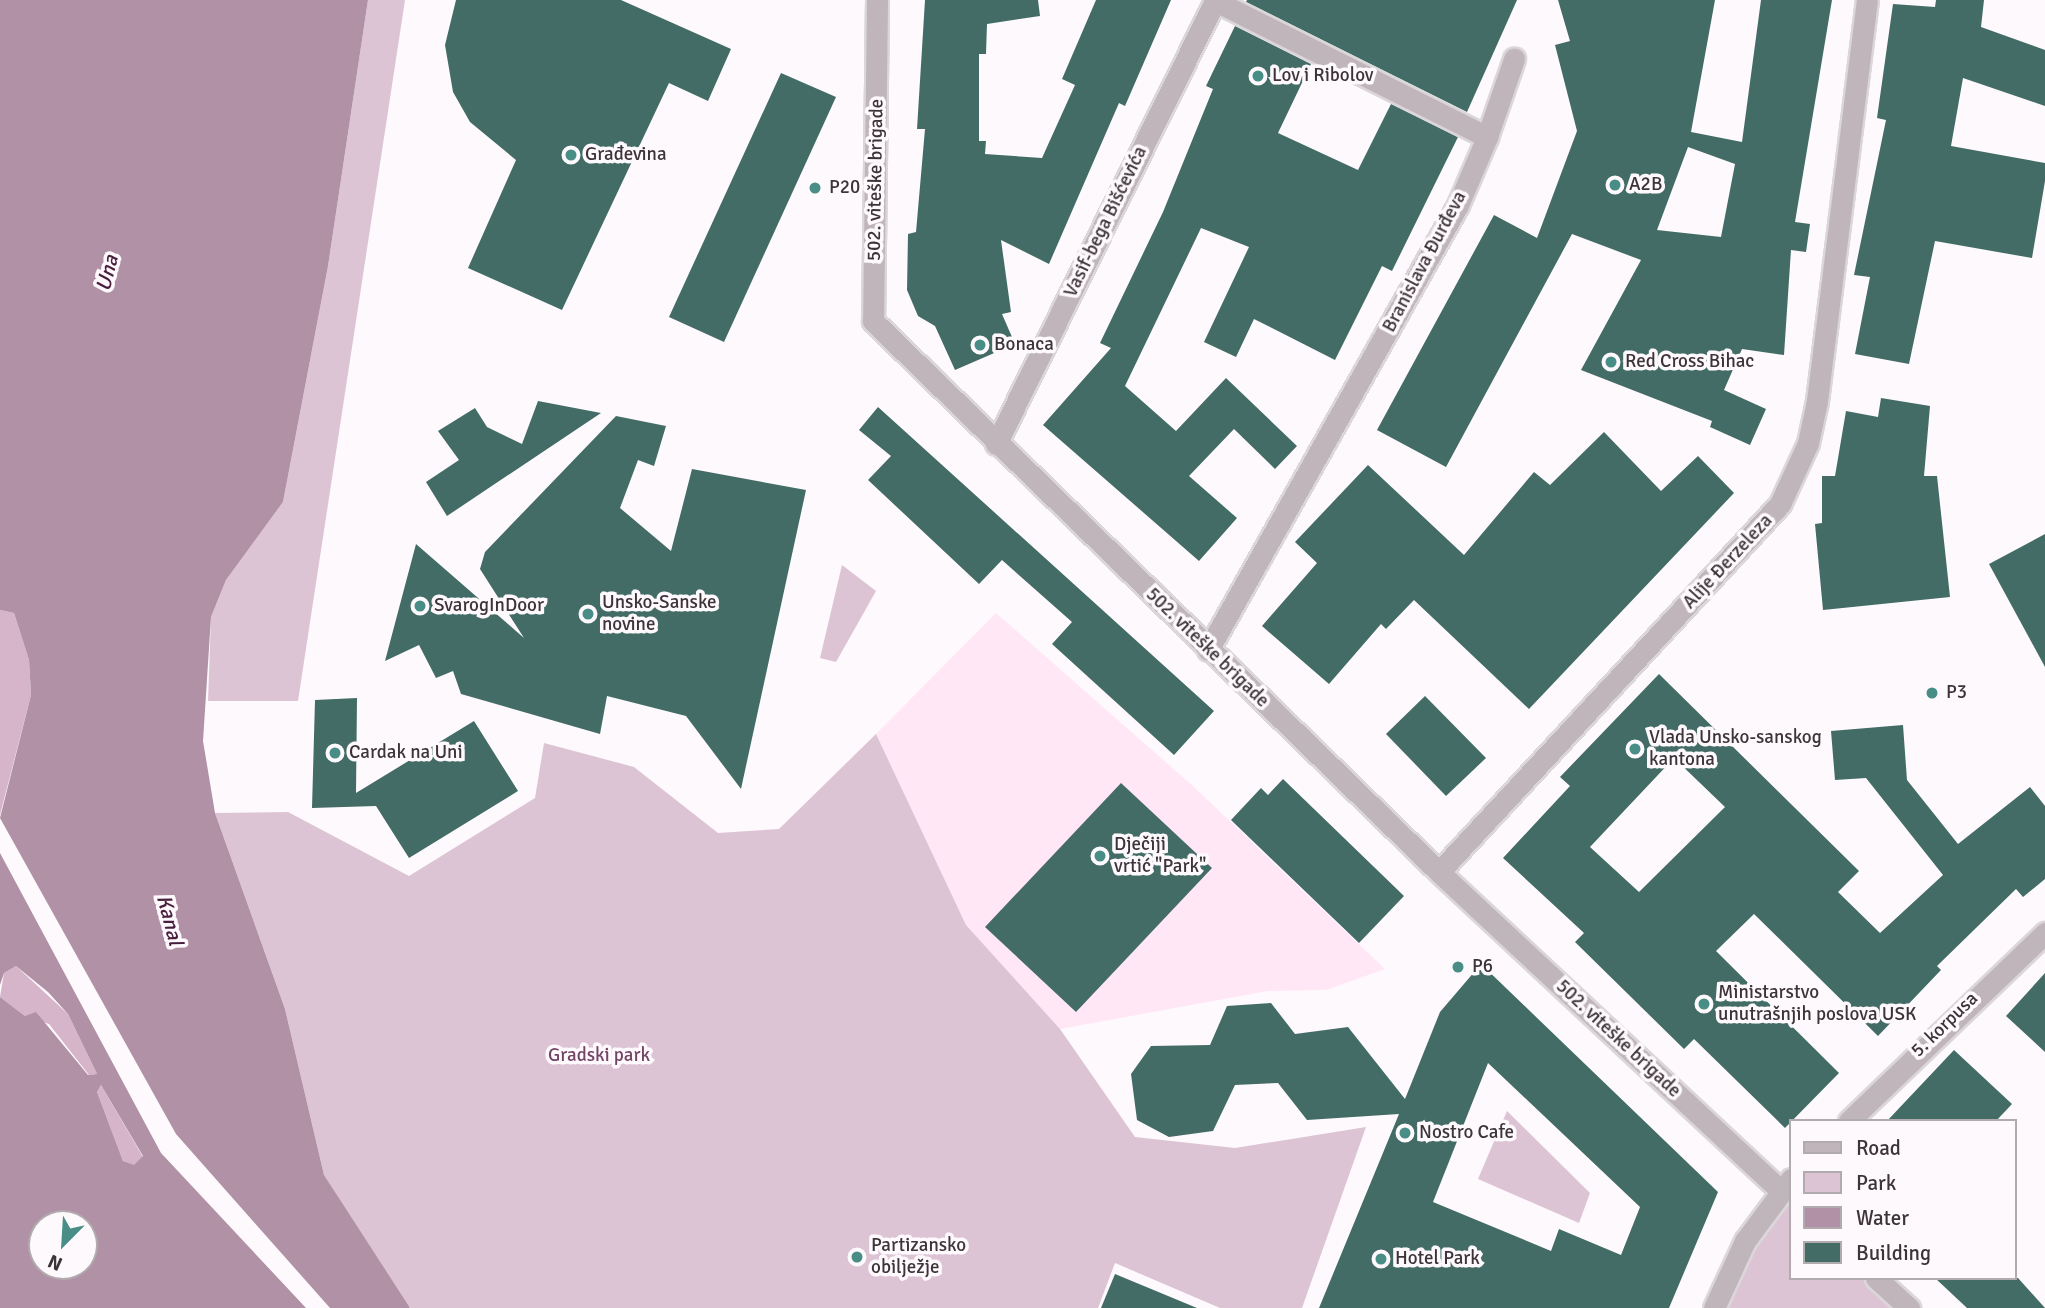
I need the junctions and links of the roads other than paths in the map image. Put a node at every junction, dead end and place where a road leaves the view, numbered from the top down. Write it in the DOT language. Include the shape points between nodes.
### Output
graph roads {
  1 [pos="877,0"];
  2 [pos="1867,0"];
  3 [pos="1215,1"];
  4 [pos="1514,59"];
  5 [pos="1487,136"];
  6 [pos="996,444"];
  7 [pos="1208,650"];
  8 [pos="1439,872"];
  9 [pos="2045,933"];
  10 [pos="1851,1119"];
  11 [pos="1788,1190"];
  12 [pos="1878,1280"];
  13 [pos="1714,1308"];
  14 [pos="1909,1308"];
  1 -- 6 [label="street, 502. viteške brigade" via="873,321"];
  2 -- 8 [label="street, Alije Đerzeleza" via="1817,401 1808,443 1780,504"];
  3 -- 5 [label="street"];
  3 -- 6 [label="street, Vasif-bega Bišćevića"];
  4 -- 5 [label="street, Branislava Đurđeva"];
  5 -- 7 [label="street, Branislava Đurđeva" via="1458,205"];
  6 -- 7 [label="street, 502. viteške brigade"];
  7 -- 8 [label="street, 502. viteške brigade"];
  8 -- 11 [label="street, 502. viteške brigade"];
  9 -- 10 [label="street, 5. korpusa"];
  11 -- 13 [label="street" via="1745,1241"];
  12 -- 14 [label="street"];
}
